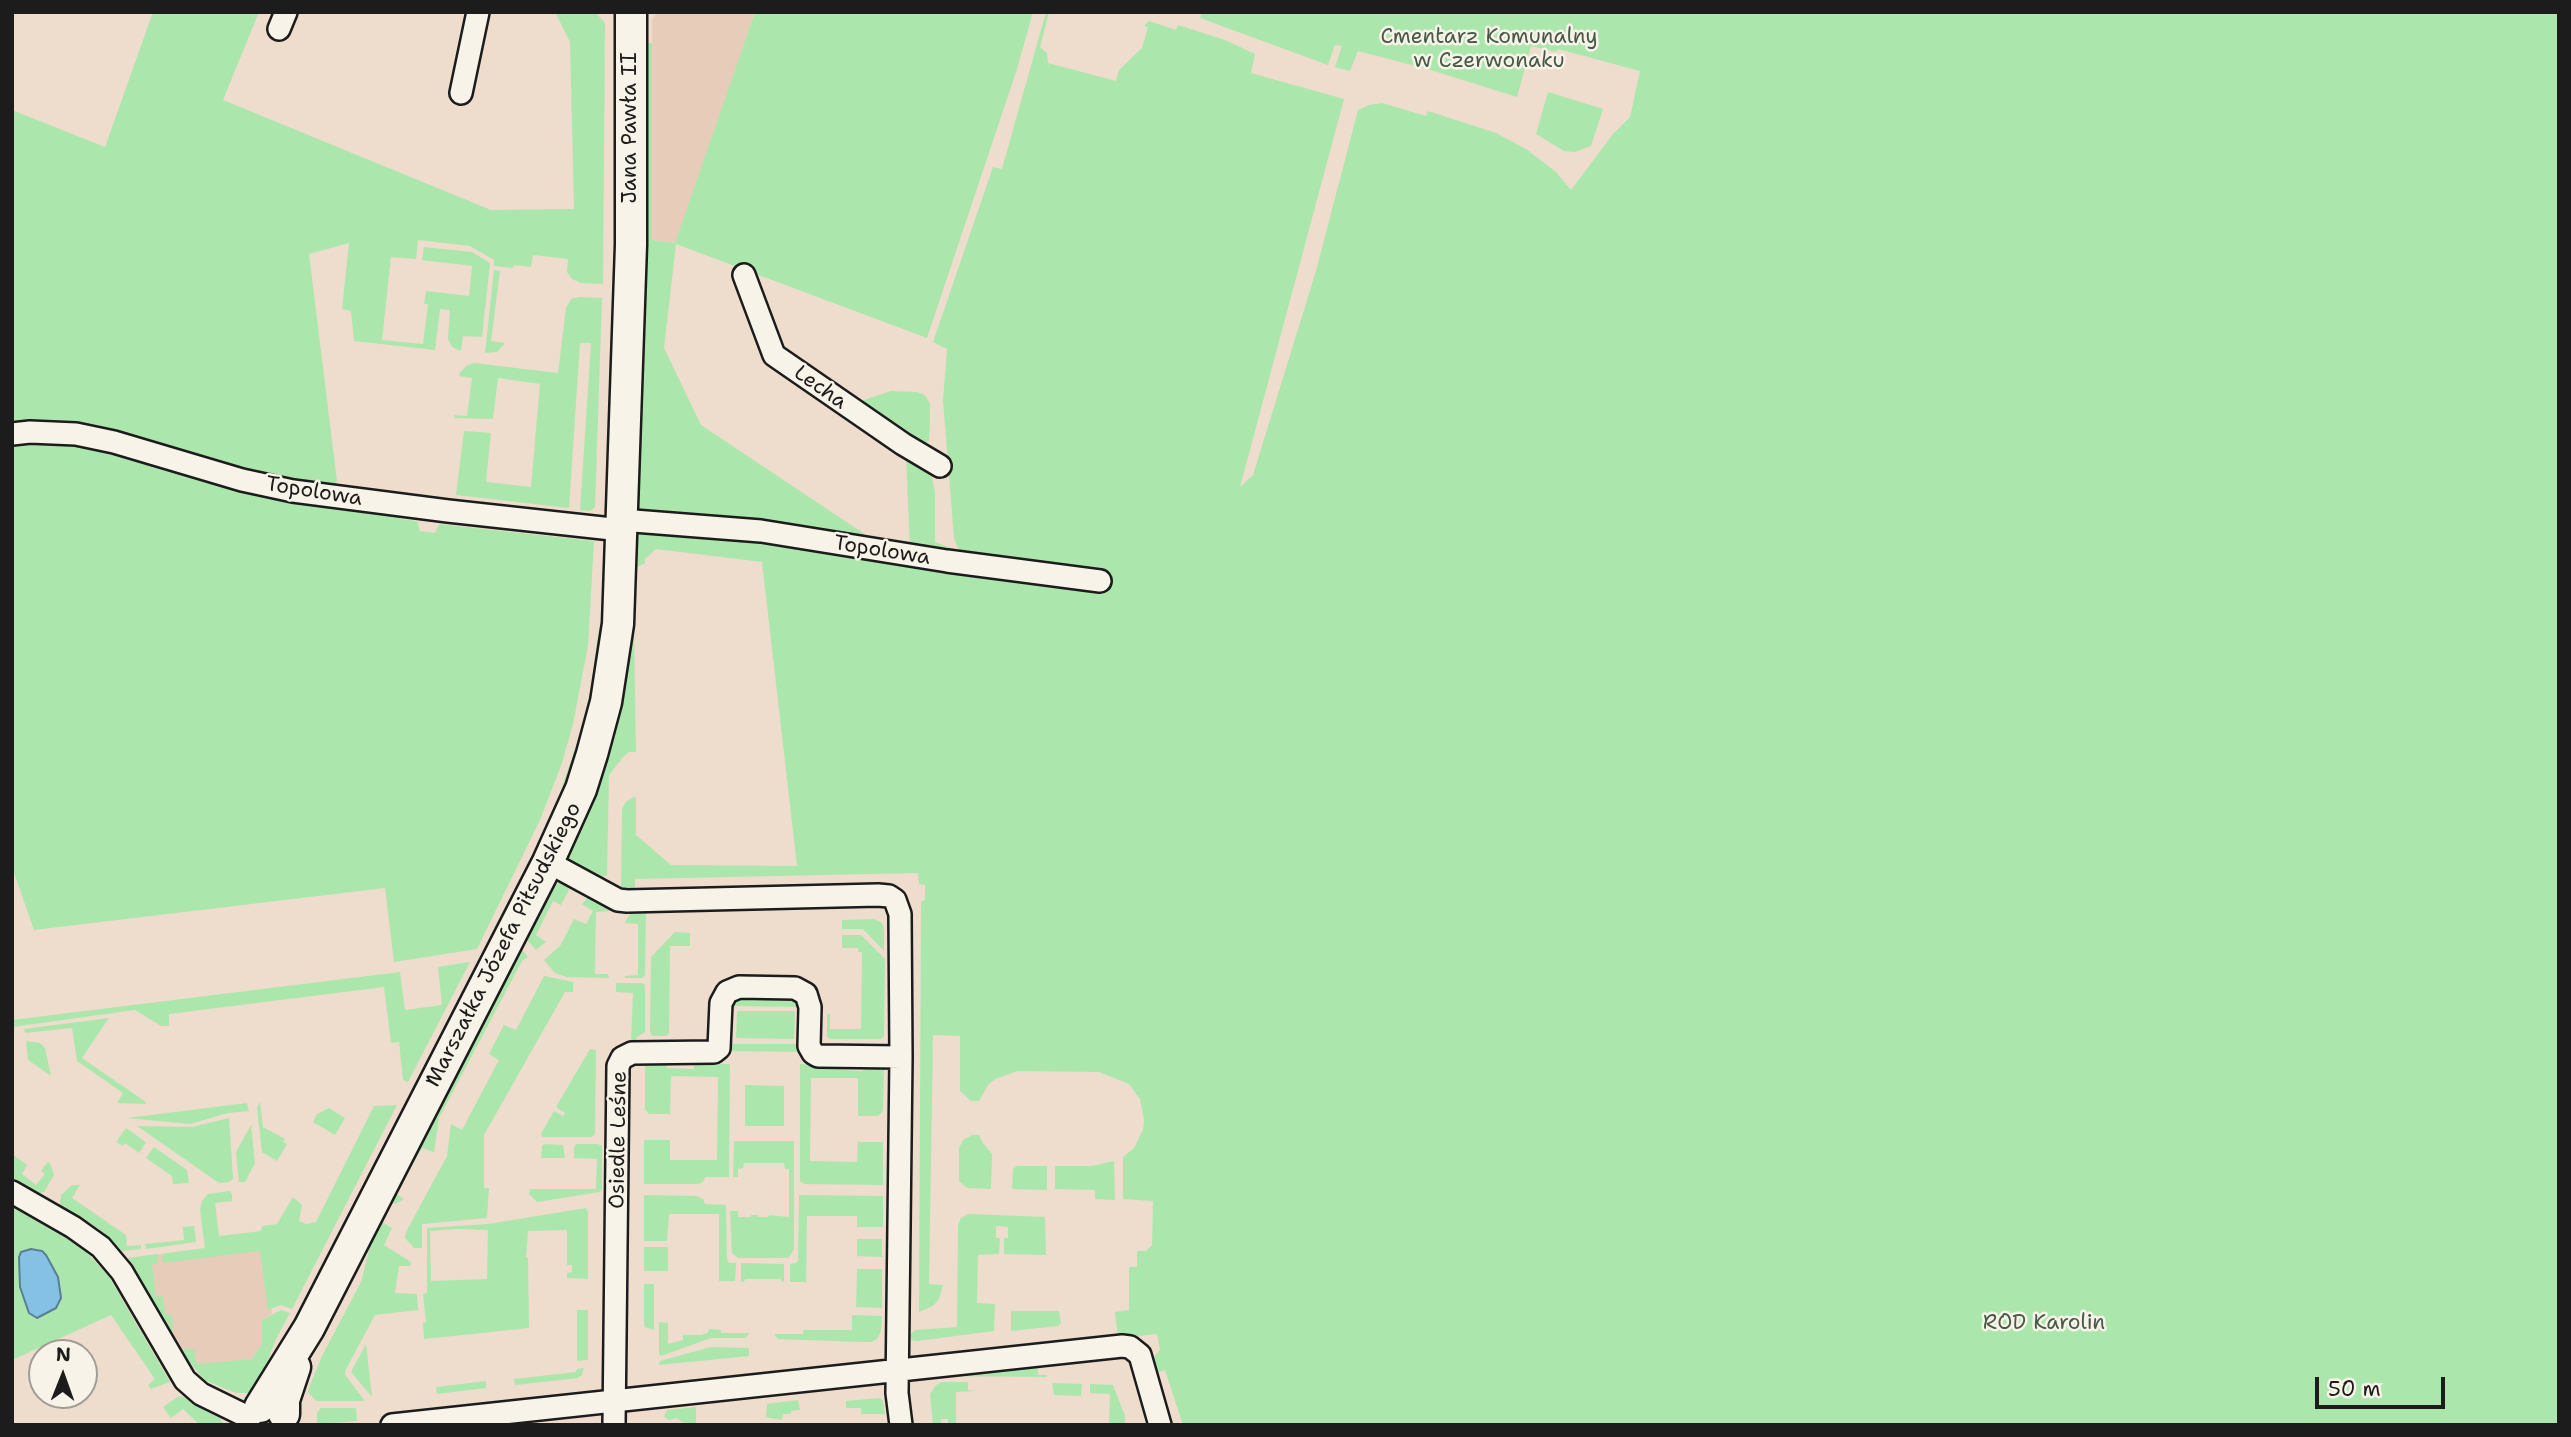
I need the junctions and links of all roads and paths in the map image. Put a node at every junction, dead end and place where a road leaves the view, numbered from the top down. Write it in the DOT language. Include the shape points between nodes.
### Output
graph roads {
  1 [pos="478,12"];
  2 [pos="631,12"];
  3 [pos="460,93"];
  4 [pos="631,245"];
  5 [pos="744,275"];
  6 [pos="12,434"];
  7 [pos="940,466"];
  8 [pos="621,525"];
  9 [pos="1100,581"];
  10 [pos="548,862"];
  11 [pos="901,1057"];
  12 [pos="12,1192"];
  13 [pos="898,1371"];
  14 [pos="614,1401"];
  15 [pos="266,1418"];
  16 [pos="392,1425"];
  17 [pos="614,1425"];
  18 [pos="901,1425"];
  19 [pos="1160,1425"];
  1 -- 3 [label="street"];
  2 -- 4 [label="street, Jana Pawła II"];
  4 -- 8 [label="street, Marszałka Józefa Piłsudskiego"];
  5 -- 7 [label="street, Lecha" via="774,355"];
  6 -- 8 [label="street, Topolowa" via="76,434 293,491 440,510"];
  8 -- 9 [label="street, Topolowa" via="761,531"];
  8 -- 10 [label="street, Marszałka Józefa Piłsudskiego" via="618,624 606,702 581,789"];
  10 -- 11 [label="street" via="627,901 889,896 900,914"];
  10 -- 15 [label="street, Marszałka Józefa Piłsudskiego" via="309,1328 284,1400"];
  11 -- 13 [label="street"];
  11 -- 14 [label="street, Osiedle Leśne" via="818,1056 809,1046 810,1007 801,990 732,989 721,1003 715,1052 632,1053 620,1062"];
  12 -- 15 [label="street, Marszałka Józefa Piłsudskiego" via="101,1247 122,1272 185,1380 201,1394"];
  13 -- 14 [label="street"];
  13 -- 18 [label="street"];
  13 -- 19 [label="street" via="1130,1347 1140,1355"];
  14 -- 16 [label="street"];
  14 -- 17 [label="street, Osiedle Leśne"];
}
